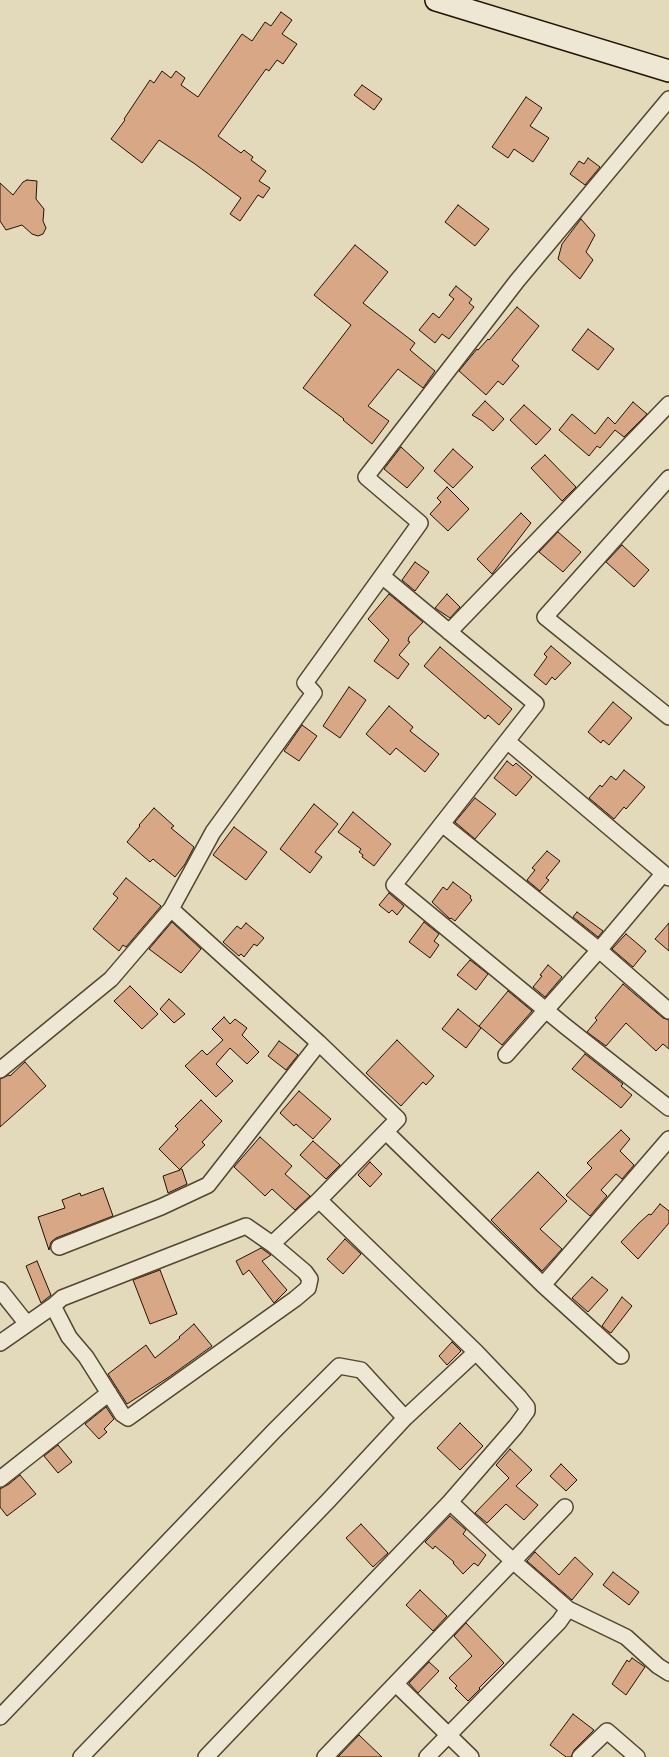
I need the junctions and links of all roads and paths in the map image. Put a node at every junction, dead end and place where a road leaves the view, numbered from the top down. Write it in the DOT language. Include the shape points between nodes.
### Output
graph roads {
  1 [pos="436,0"];
  2 [pos="669,72"];
  3 [pos="669,99"];
  4 [pos="669,404"];
  5 [pos="669,478"];
  6 [pos="382,576"];
  7 [pos="449,632"];
  8 [pos="669,717"];
  9 [pos="507,741"];
  10 [pos="442,824"];
  11 [pos="666,876"];
  12 [pos="171,909"];
  13 [pos="599,950"];
  14 [pos="546,1010"];
  15 [pos="669,1011"];
  16 [pos="320,1044"];
  17 [pos="506,1055"];
  18 [pos="0,1070"];
  19 [pos="669,1108"];
  20 [pos="386,1132"];
  21 [pos="669,1139"];
  22 [pos="320,1200"];
  23 [pos="272,1244"];
  24 [pos="59,1247"];
  25 [pos="543,1285"];
  26 [pos="0,1290"];
  27 [pos="52,1306"];
  28 [pos="27,1324"];
  29 [pos="0,1343"];
  30 [pos="476,1352"];
  31 [pos="621,1356"];
  32 [pos="109,1393"];
  33 [pos="405,1418"];
  34 [pos="0,1479"];
  35 [pos="450,1502"];
  36 [pos="565,1507"];
  37 [pos="514,1562"];
  38 [pos="568,1609"];
  39 [pos="669,1673"];
  40 [pos="396,1684"];
  41 [pos="0,1717"];
  42 [pos="448,1735"];
  43 [pos="81,1757"];
  44 [pos="206,1757"];
  45 [pos="326,1757"];
  46 [pos="427,1757"];
  47 [pos="471,1757"];
  48 [pos="580,1757"];
  49 [pos="637,1757"];
  1 -- 2 [label="main road"];
  3 -- 6 [label="street" via="517,281 366,478 420,524"];
  4 -- 7 [label="street"];
  5 -- 8 [label="street" via="545,617"];
  6 -- 7 [label="street"];
  6 -- 12 [label="street" via="305,683 314,693 213,832"];
  7 -- 9 [label="street" via="536,704"];
  9 -- 10 [label="street"];
  9 -- 11 [label="street"];
  10 -- 13 [label="street"];
  10 -- 14 [label="street" via="394,885"];
  11 -- 13 [label="street"];
  12 -- 16 [label="street"];
  12 -- 18 [label="street" via="111,979"];
  13 -- 14 [label="street"];
  13 -- 15 [label="street"];
  14 -- 17 [label="street"];
  14 -- 19 [label="street"];
  16 -- 20 [label="street" via="398,1120"];
  16 -- 24 [label="street" via="208,1185"];
  20 -- 22 [label="street"];
  20 -- 25 [label="street"];
  21 -- 25 [label="street"];
  22 -- 23 [label="street"];
  22 -- 30 [label="street"];
  23 -- 27 [label="street" via="246,1226 62,1298"];
  23 -- 32 [label="street" via="310,1279 308,1288 296,1299 128,1418"];
  25 -- 31 [label="street"];
  26 -- 28 [label="street"];
  27 -- 28 [label="street"];
  27 -- 32 [label="street" via="69,1337"];
  28 -- 29 [label="street"];
  30 -- 33 [label="street"];
  30 -- 35 [label="street" via="527,1407 516,1426"];
  32 -- 34 [label="street"];
  33 -- 41 [label="street" via="361,1370 339,1366"];
  33 -- 43 [label="street"];
  35 -- 37 [label="street"];
  35 -- 44 [label="street"];
  36 -- 37 [label="street"];
  37 -- 38 [label="street"];
  37 -- 40 [label="street"];
  38 -- 39 [label="street" via="626,1637"];
  38 -- 42 [label="street"];
  40 -- 42 [label="street"];
  40 -- 45 [label="street"];
  42 -- 46 [label="street"];
  42 -- 47 [label="street"];
  48 -- 49 [label="street" via="607,1731"];
}
